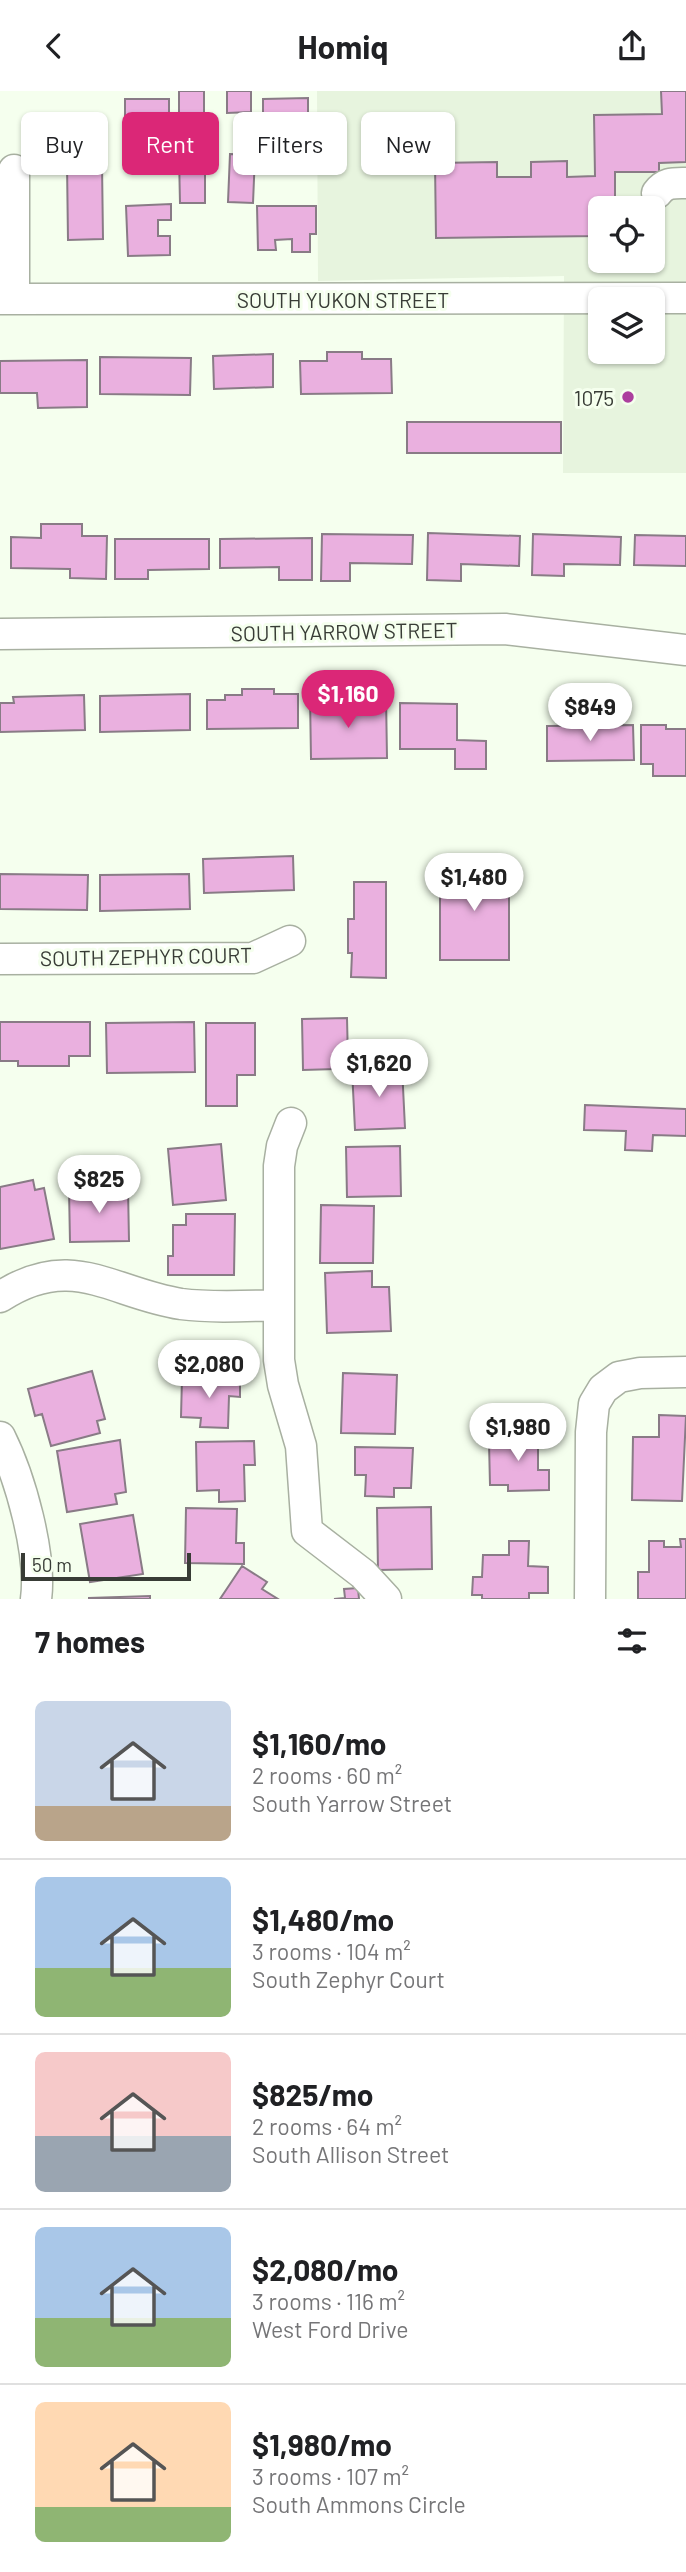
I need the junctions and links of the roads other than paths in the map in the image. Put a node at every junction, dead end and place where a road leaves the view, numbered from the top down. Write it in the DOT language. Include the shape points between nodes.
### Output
graph roads {
  1 [pos="14,170"];
  2 [pos="686,183"];
  3 [pos="657,193"];
  4 [pos="686,298"];
  5 [pos="7,299"];
  6 [pos="0,634"];
  7 [pos="686,650"];
  8 [pos="290,941"];
  9 [pos="0,959"];
  10 [pos="291,1123"];
  11 [pos="0,1297"];
  12 [pos="278,1305"];
  13 [pos="686,1372"];
  14 [pos="0,1437"];
  15 [pos="36,1599"];
  16 [pos="386,1599"];
  17 [pos="590,1599"];
  1 -- 5 [label="street"];
  2 -- 3 [label="street" via="671,183"];
  4 -- 5 [label="street, SOUTH YUKON STREET"];
  6 -- 7 [label="street, SOUTH YARROW STREET" via="505,629"];
  8 -- 9 [label="street, SOUTH ZEPHYR COURT" via="253,958"];
  10 -- 12 [label="street" via="279,1166"];
  11 -- 12 [label="street" via="29,1283 74,1276 181,1304"];
  12 -- 16 [label="street" via="280,1370 301,1445 307,1531 363,1574"];
  13 -- 17 [label="street" via="619,1377 603,1389 594,1404"];
  14 -- 15 [label="street" via="15,1472 35,1553"];
}
